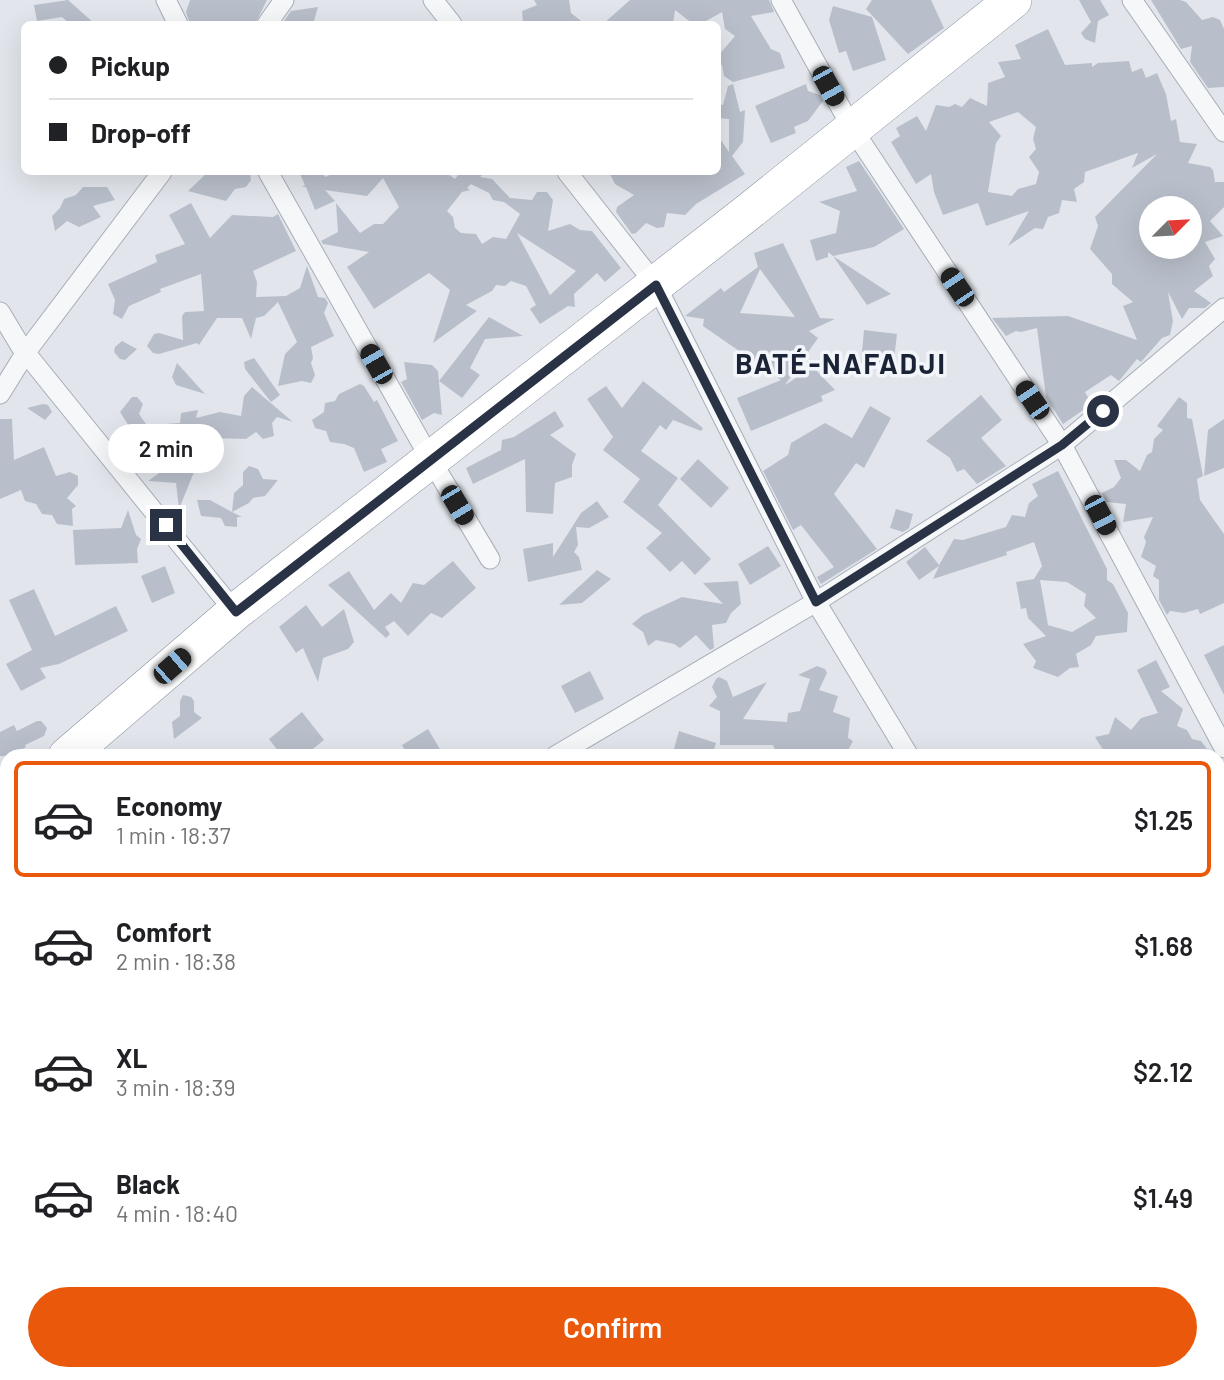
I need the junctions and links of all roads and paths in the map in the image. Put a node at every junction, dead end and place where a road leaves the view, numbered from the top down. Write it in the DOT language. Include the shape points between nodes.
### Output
graph roads {
  1 [pos="166,0"];
  2 [pos="284,0"];
  3 [pos="433,0"];
  4 [pos="781,0"];
  5 [pos="1013,0"];
  6 [pos="1132,0"];
  7 [pos="176,21"];
  8 [pos="269,21"];
  9 [pos="450,21"];
  10 [pos="852,128"];
  11 [pos="1224,132"];
  12 [pos="160,175"];
  13 [pos="270,175"];
  14 [pos="569,175"];
  15 [pos="656,285"];
  16 [pos="1224,309"];
  17 [pos="0,312"];
  18 [pos="26,352"];
  19 [pos="0,394"];
  20 [pos="1062,445"];
  21 [pos="431,460"];
  22 [pos="490,559"];
  23 [pos="816,602"];
  24 [pos="236,612"];
  25 [pos="1224,748"];
  26 [pos="75,749"];
  27 [pos="567,749"];
  28 [pos="905,749"];
  1 -- 7 [label="street"];
  2 -- 8 [label="street"];
  3 -- 9 [label="street"];
  4 -- 10 [label="street"];
  5 -- 10 [label="highway"];
  6 -- 11 [label="street"];
  10 -- 15 [label="highway"];
  10 -- 20 [label="street"];
  12 -- 18 [label="street"];
  13 -- 21 [label="street"];
  14 -- 15 [label="street"];
  15 -- 21 [label="highway"];
  15 -- 23 [label="street"];
  16 -- 20 [label="street"];
  17 -- 18 [label="street"];
  18 -- 19 [label="street"];
  18 -- 24 [label="street"];
  20 -- 23 [label="street"];
  20 -- 25 [label="street"];
  21 -- 22 [label="street"];
  21 -- 24 [label="highway"];
  23 -- 27 [label="street"];
  23 -- 28 [label="street"];
  24 -- 26 [label="highway"];
}
